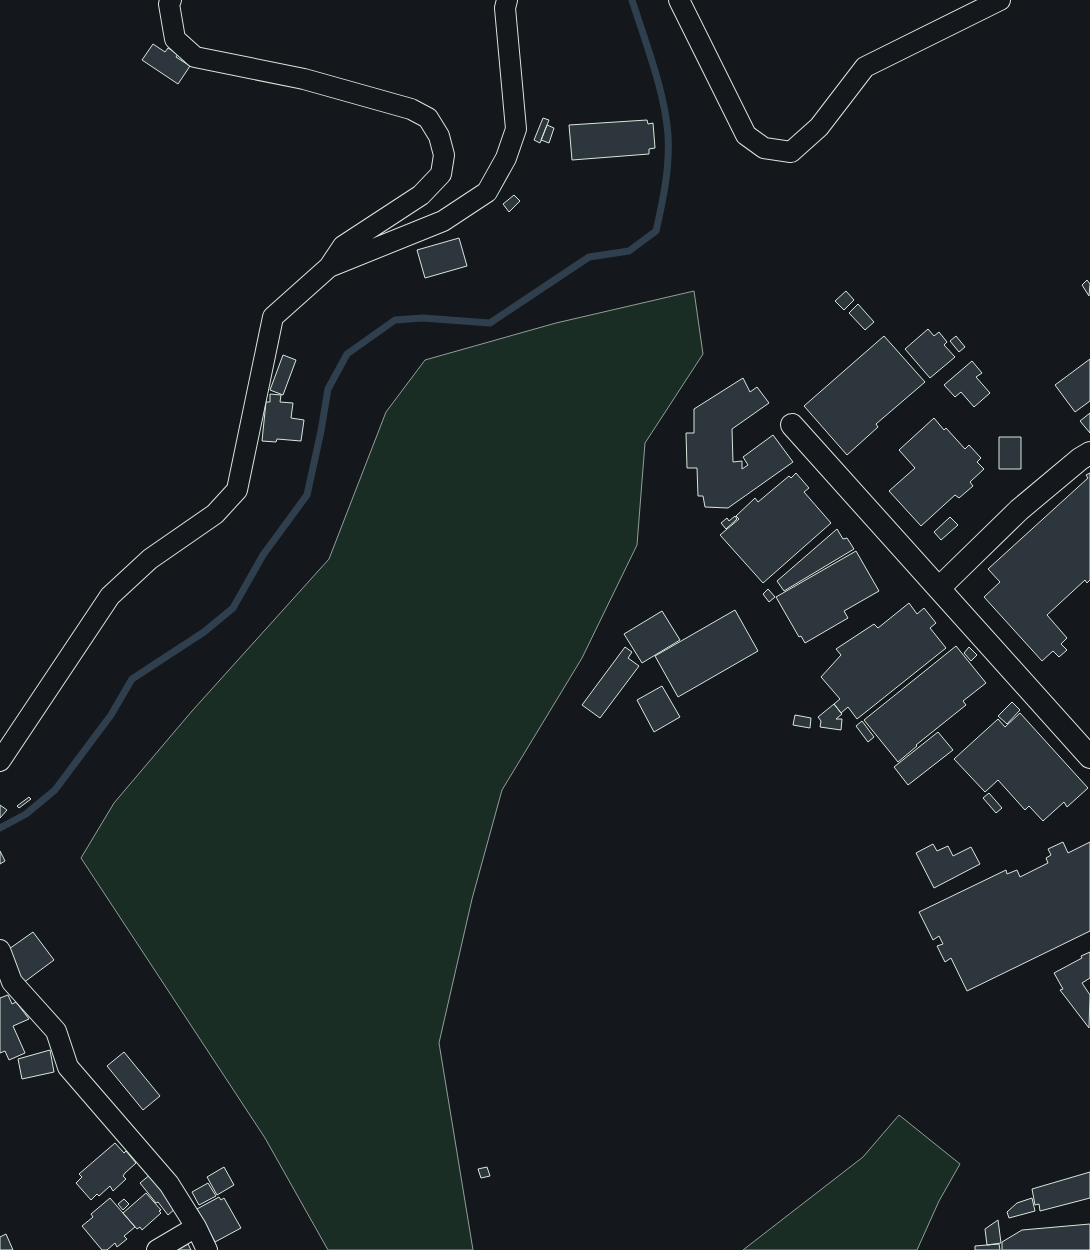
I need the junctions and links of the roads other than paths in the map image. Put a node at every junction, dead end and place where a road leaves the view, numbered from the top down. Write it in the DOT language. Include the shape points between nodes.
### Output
graph roads {
  1 [pos="171,0"];
  2 [pos="507,0"];
  3 [pos="679,0"];
  4 [pos="1000,0"];
  5 [pos="328,267"];
  6 [pos="792,425"];
  7 [pos="1090,453"];
  8 [pos="938,588"];
  9 [pos="1090,757"];
  10 [pos="0,761"];
  11 [pos="0,950"];
  12 [pos="196,1227"];
  13 [pos="157,1250"];
  14 [pos="207,1250"];
  1 -- 5 [label="street" via="169,4 175,39 195,57 304,80 411,109 428,118 439,136 444,156 441,174 421,195 343,246"];
  2 -- 5 [label="street" via="504,8 516,129 506,158 487,192 443,222"];
  3 -- 4 [label="street" via="746,135 764,148 791,152 819,127 865,67"];
  5 -- 10 [label="street" via="273,317 237,490 215,514 150,560 110,596"];
  6 -- 8 [label="street"];
  7 -- 8 [label="street" via="1019,510"];
  8 -- 9 [label="street"];
  11 -- 12 [label="street" via="12,982 56,1031 68,1068 169,1184"];
  12 -- 13 [label="street"];
  12 -- 14 [label="street"];
}
